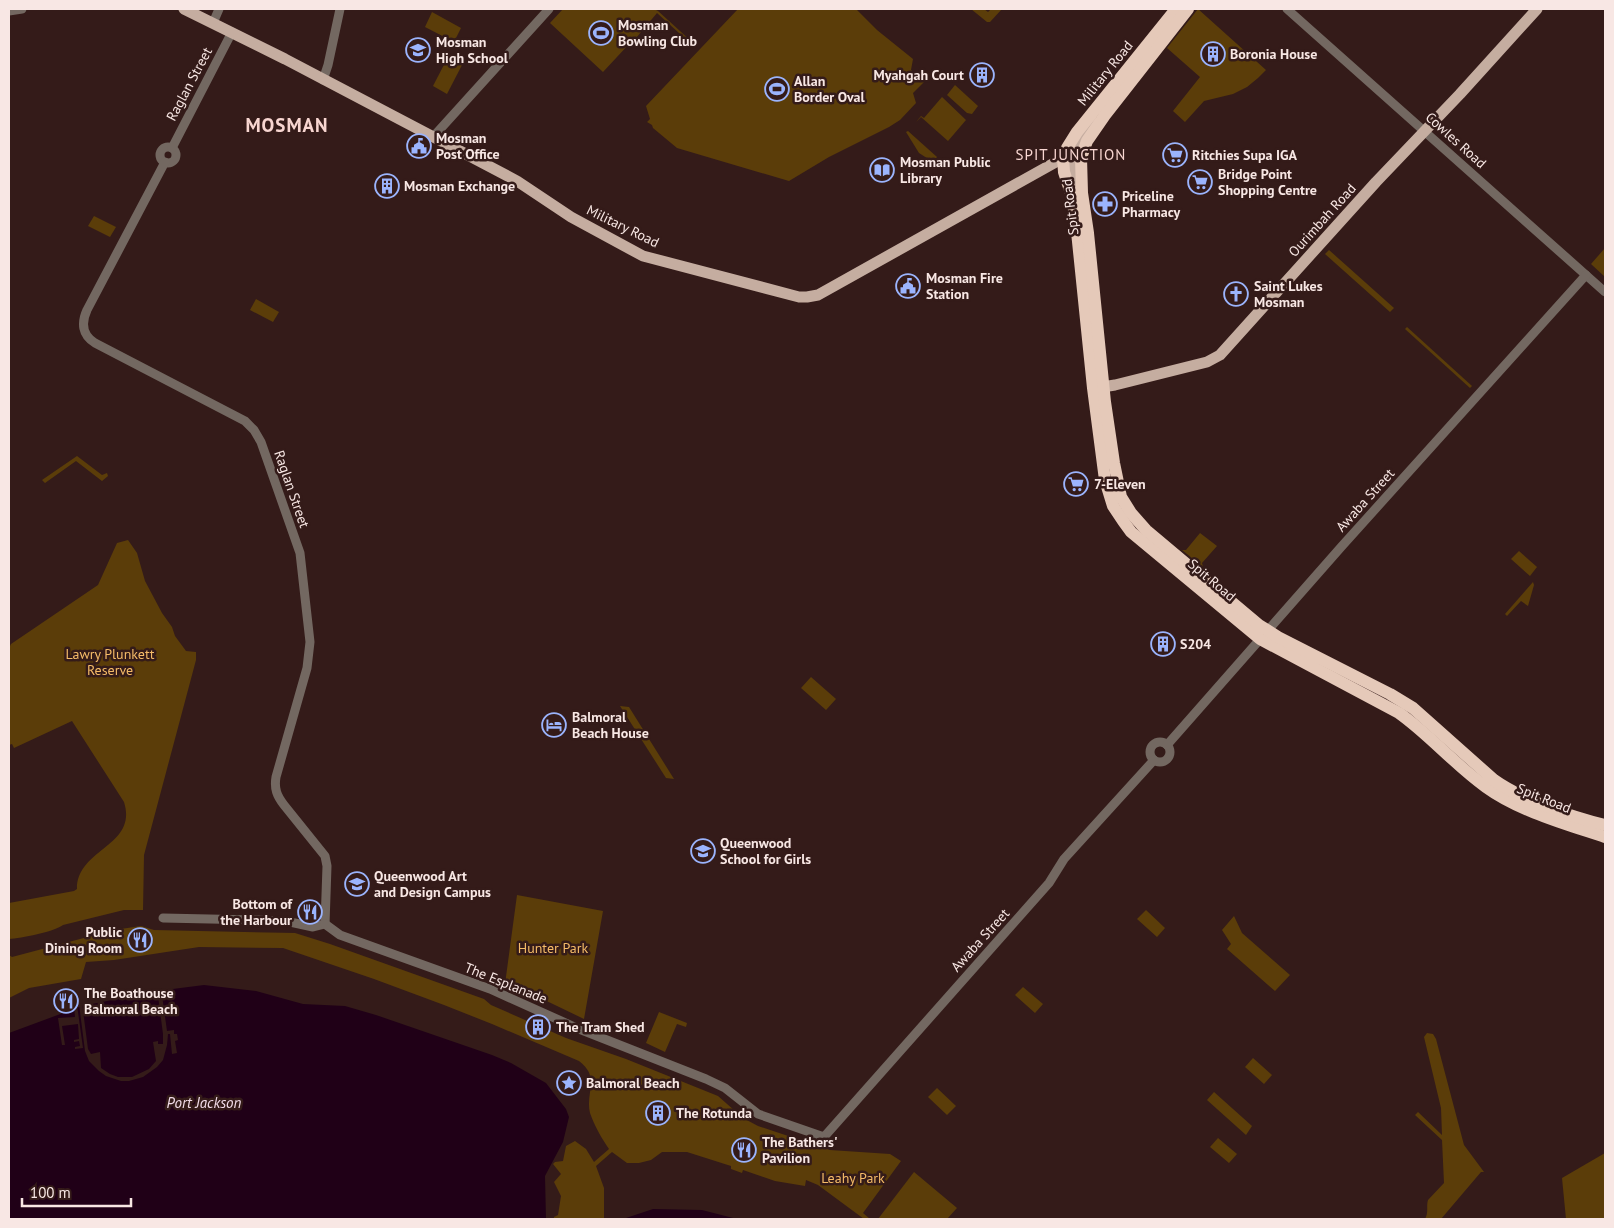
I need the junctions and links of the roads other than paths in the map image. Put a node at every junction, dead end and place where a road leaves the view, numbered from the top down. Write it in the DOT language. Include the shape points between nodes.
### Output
graph roads {
  1 [pos="22,9"];
  2 [pos="184,9"];
  3 [pos="219,9"];
  4 [pos="340,9"];
  5 [pos="548,9"];
  6 [pos="1176,9"];
  7 [pos="1188,9"];
  8 [pos="1287,9"];
  9 [pos="1537,9"];
  10 [pos="9,11"];
  11 [pos="213,23"];
  12 [pos="232,32"];
  13 [pos="324,80"];
  14 [pos="1105,115"];
  15 [pos="1425,130"];
  16 [pos="433,137"];
  17 [pos="1063,158"];
  18 [pos="1081,158"];
  19 [pos="1082,193"];
  20 [pos="1586,275"];
  21 [pos="1605,292"];
  22 [pos="1098,387"];
  23 [pos="1264,635"];
  24 [pos="1167,745"];
  25 [pos="1154,760"];
  26 [pos="1605,825"];
  27 [pos="1605,837"];
  28 [pos="163,918"];
  29 [pos="325,924"];
  30 [pos="824,1137"];
  1 -- 10 [label="street"];
  2 -- 11 [label="main road, Military Road"];
  3 -- 11 [label="street"];
  4 -- 13 [label="street"];
  5 -- 16 [label="street"];
  6 -- 17 [label="highway, Military Road" via="1077,132"];
  7 -- 14 [label="highway, Military Road"];
  8 -- 15 [label="street, Cowles Road"];
  9 -- 15 [label="main road, Ourimbah Road"];
  11 -- 12 [label="main road, Military Road"];
  12 -- 13 [label="main road, Military Road"];
  12 -- 29 [label="street, Raglan Street" via="172,148 175,158 172,162 165,162 87,310 83,328 94,343 244,421 261,442 300,553 310,642 307,668 275,787 284,805 325,856"];
  13 -- 16 [label="main road, Military Road"];
  14 -- 17 [label="main road, Military Road"];
  14 -- 18 [label="highway, Military Road" via="1087,141"];
  15 -- 20 [label="street, Cowles Road"];
  15 -- 22 [label="main road, Ourimbah Road" via="1220,355 1207,362"];
  16 -- 17 [label="main road, Military Road" via="516,181 571,217 643,256 799,297 818,295 841,283"];
  17 -- 19 [label="main road" via="1073,168"];
  17 -- 22 [label="highway, Spit Road" via="1076,222"];
  18 -- 19 [label="highway, Spit Road"];
  19 -- 22 [label="highway, Spit Road" via="1088,233"];
  20 -- 21 [label="street, Cowles Road"];
  20 -- 23 [label="street, Awaba Street"];
  22 -- 23 [label="highway, Spit Road" via="1105,480 1122,522"];
  23 -- 24 [label="street, Awaba Street"];
  23 -- 26 [label="highway, Spit Road" via="1413,708 1504,787 1558,810"];
  23 -- 27 [label="highway, Spit Road" via="1399,713 1502,797"];
  24 -- 25 [label="street" via="1170,753 1167,759 1162,762"];
  24 -- 25 [label="street" via="1162,742 1153,745 1150,752"];
  25 -- 30 [label="street, Awaba Street" via="1064,859 1049,883"];
  28 -- 29 [label="street" via="259,920 312,927"];
  29 -- 30 [label="street, The Esplanade" via="340,935 490,990 706,1079 725,1088 758,1114"];
}
